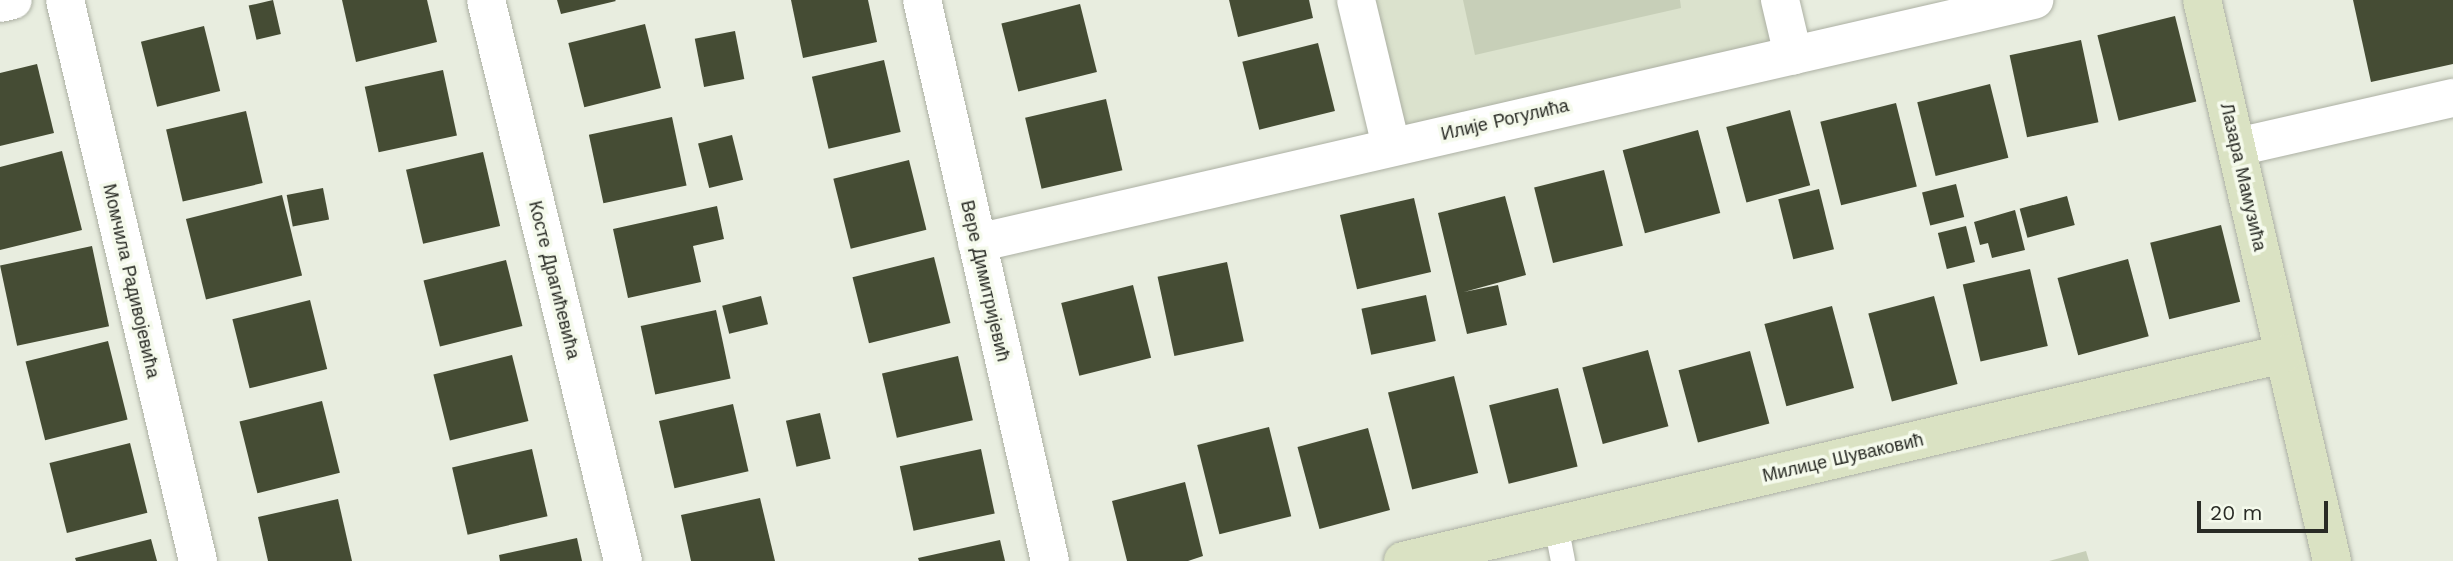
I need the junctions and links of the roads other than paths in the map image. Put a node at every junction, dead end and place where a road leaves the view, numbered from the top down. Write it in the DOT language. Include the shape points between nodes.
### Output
graph roads {
  1 [pos="13,0"];
  2 [pos="65,0"];
  3 [pos="486,0"];
  4 [pos="922,0"];
  5 [pos="1356,0"];
  6 [pos="1780,0"];
  7 [pos="2034,0"];
  8 [pos="2202,0"];
  9 [pos="0,3"];
  10 [pos="1793,55"];
  11 [pos="2453,98"];
  12 [pos="1391,146"];
  13 [pos="2237,147"];
  14 [pos="976,243"];
  15 [pos="2283,354"];
  16 [pos="1559,543"];
  17 [pos="198,561"];
  18 [pos="623,561"];
  19 [pos="1050,561"];
  20 [pos="1403,561"];
  21 [pos="2332,561"];
  1 -- 9 [label="street"];
  2 -- 17 [label="street, Момчила Радивојевића"];
  3 -- 18 [label="street, Косте Драгићевића"];
  4 -- 14 [label="street, Вере Димитријевић"];
  5 -- 12 [label="street"];
  6 -- 10 [label="street"];
  7 -- 10 [label="street, Илије Рогулића"];
  8 -- 13 [label="street, Лазара Мамузића"];
  10 -- 12 [label="street, Илије Рогулића"];
  11 -- 13 [label="street"];
  12 -- 14 [label="street, Илије Рогулића"];
  13 -- 15 [label="street, Лазара Мамузића"];
  14 -- 19 [label="street, Вере Димитријевић"];
  15 -- 16 [label="street, Милице Шуваковић"];
  15 -- 21 [label="street, Лазара Мамузића"];
  16 -- 20 [label="street, Милице Шуваковић"];
}
